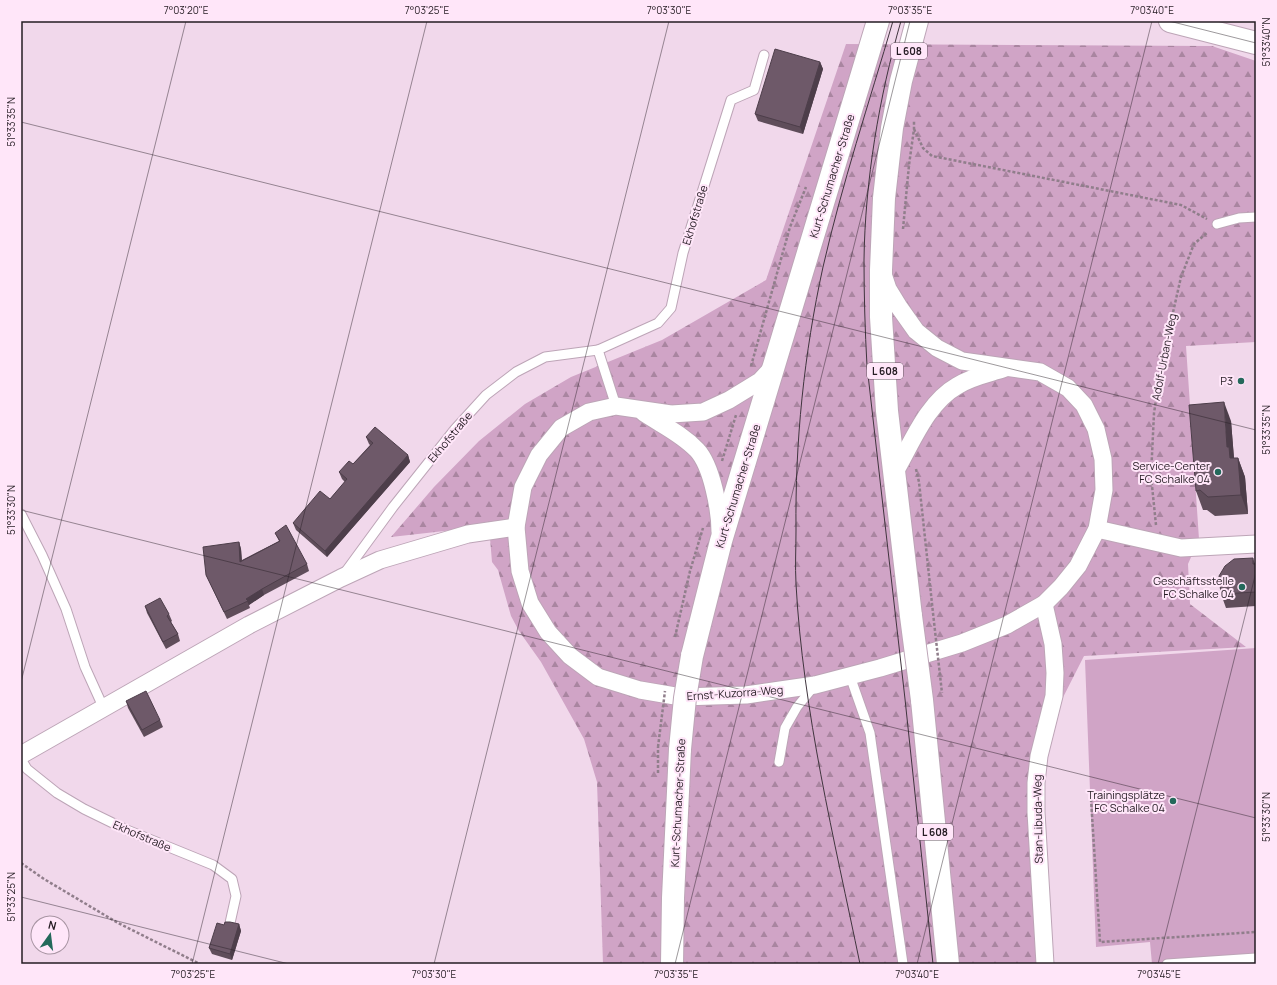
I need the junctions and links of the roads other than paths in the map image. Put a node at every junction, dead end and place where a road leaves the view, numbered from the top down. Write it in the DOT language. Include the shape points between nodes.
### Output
graph roads {
  1 [pos="878,21"];
  2 [pos="917,21"];
  3 [pos="1170,21"];
  4 [pos="1256,43"];
  5 [pos="764,55"];
  6 [pos="1256,217"];
  7 [pos="1217,224"];
  8 [pos="881,270"];
  9 [pos="598,350"];
  10 [pos="775,366"];
  11 [pos="1009,368"];
  12 [pos="616,406"];
  13 [pos="639,410"];
  14 [pos="895,472"];
  15 [pos="21,514"];
  16 [pos="516,528"];
  17 [pos="1097,529"];
  18 [pos="721,541"];
  19 [pos="1256,544"];
  20 [pos="341,578"];
  21 [pos="1044,604"];
  22 [pos="850,676"];
  23 [pos="815,685"];
  24 [pos="104,709"];
  25 [pos="21,755"];
  26 [pos="21,759"];
  27 [pos="779,762"];
  28 [pos="230,923"];
  29 [pos="1256,958"];
  30 [pos="672,964"];
  31 [pos="903,964"];
  32 [pos="948,964"];
  33 [pos="1045,964"];
  34 [pos="1167,964"];
  1 -- 10 [label="main road, Kurt-Schumacher-Straße"];
  2 -- 8 [label="main road, L 608" via="892,128 884,198"];
  3 -- 4 [label="main road"];
  5 -- 9 [label="lane, Ekhofstraße" via="754,90 731,100 683,253 671,308 658,323"];
  6 -- 7 [label="lane" via="1239,218"];
  8 -- 11 [label="street, Ernst-Kuzorra-Weg" via="888,289 916,331 937,348 962,361"];
  8 -- 14 [label="main road, L 608" via="881,317 887,404"];
  9 -- 12 [label="lane"];
  9 -- 20 [label="lane, Ekhofstraße" via="545,357 516,372 486,395 397,501"];
  10 -- 13 [label="street, Ernst-Kuzorra-Weg" via="760,381 703,412 671,414"];
  10 -- 18 [label="main road, Kurt-Schumacher-Straße"];
  11 -- 14 [label="street, Ernst-Kuzorra-Weg" via="977,376 956,386 934,405"];
  11 -- 17 [label="street, Ernst-Kuzorra-Weg" via="1040,372 1068,388 1084,405 1096,429 1103,459 1104,490"];
  12 -- 13 [label="street, Ernst-Kuzorra-Weg"];
  12 -- 16 [label="street, Ernst-Kuzorra-Weg" via="588,412 561,428 552,438 539,454 523,487"];
  13 -- 18 [label="street, Ernst-Kuzorra-Weg" via="681,436 698,451 710,475 720,515"];
  14 -- 32 [label="main road, L 608, bridge" via="922,700"];
  15 -- 24 [label="lane" via="66,609 85,667"];
  16 -- 20 [label="street, Ekhofstraße" via="468,534 380,560"];
  16 -- 23 [label="street, Ernst-Kuzorra-Weg" via="520,571 530,602 548,632 570,656 598,677 640,690 681,697 746,695"];
  17 -- 19 [label="street" via="1181,548"];
  17 -- 21 [label="street, Ernst-Kuzorra-Weg" via="1078,566 1062,587"];
  18 -- 30 [label="main road, Kurt-Schumacher-Straße, bridge" via="692,656 685,698 680,749"];
  20 -- 24 [label="street, Ekhofstraße" via="249,625"];
  21 -- 22 [label="street, Ernst-Kuzorra-Weg" via="1007,625 962,643"];
  21 -- 33 [label="street, Stan-Libuda-Weg" via="1053,644 1055,673 1054,696 1039,756 1036,783"];
  22 -- 23 [label="street, Ernst-Kuzorra-Weg"];
  22 -- 31 [label="lane" via="870,732"];
  23 -- 27 [label="lane" via="797,707 785,728"];
  24 -- 25 [label="street, Ekhofstraße"];
  26 -- 28 [label="lane, Ekhofstraße" via="27,769 57,793 84,809 127,830 213,865 232,879 236,896"];
  29 -- 34 [label="lane"];
}
